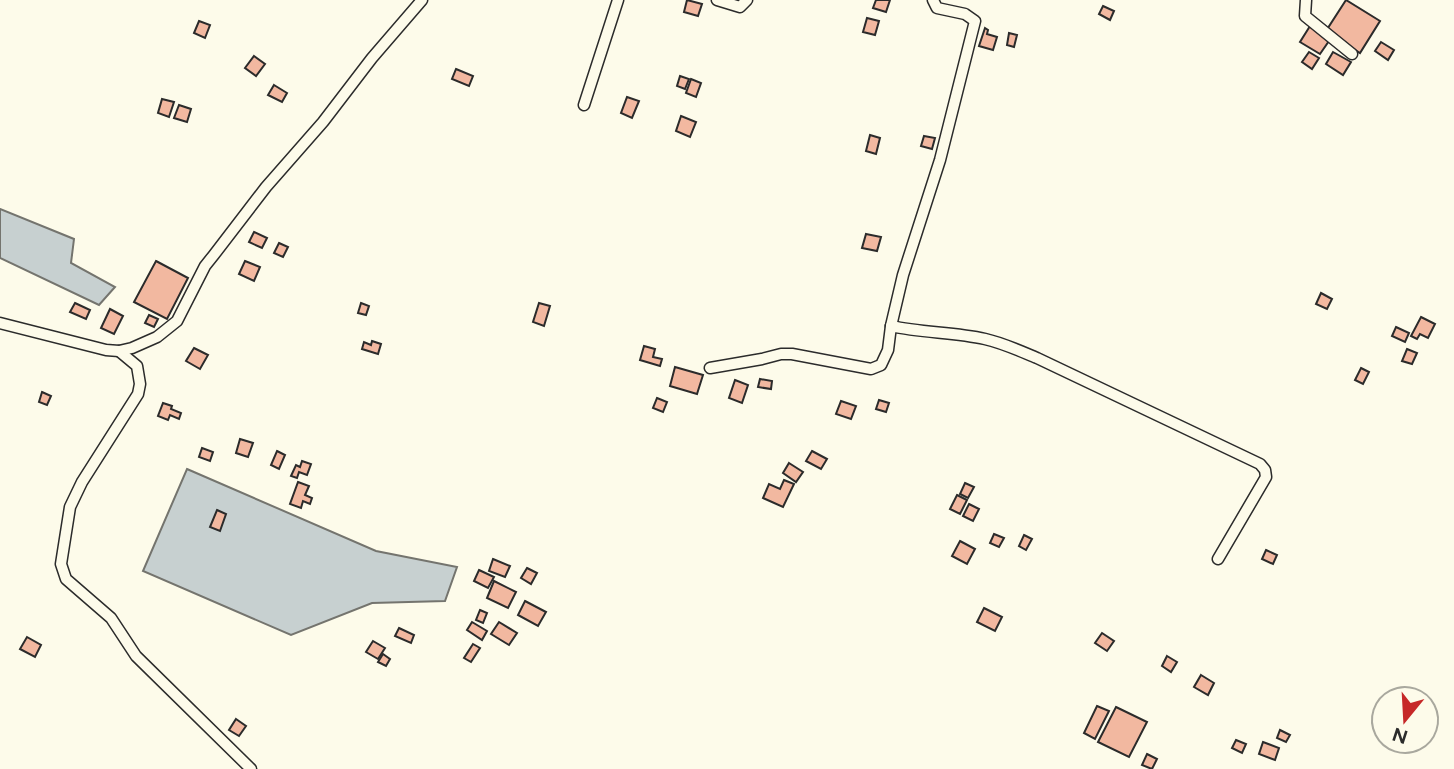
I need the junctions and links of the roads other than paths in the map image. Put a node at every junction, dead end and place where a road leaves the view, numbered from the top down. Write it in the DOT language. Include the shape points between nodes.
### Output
graph roads {
  1 [pos="422,0"];
  2 [pos="618,0"];
  3 [pos="717,0"];
  4 [pos="747,0"];
  5 [pos="933,0"];
  6 [pos="1306,0"];
  7 [pos="1352,54"];
  8 [pos="584,105"];
  9 [pos="0,323"];
  10 [pos="891,326"];
  11 [pos="119,351"];
  12 [pos="710,368"];
  13 [pos="1218,559"];
  14 [pos="251,769"];
  1 -- 11 [label="street" via="205,266 177,321 157,337"];
  2 -- 8 [label="street"];
  3 -- 4 [label="street" via="740,7"];
  5 -- 10 [label="street" via="937,8 975,21"];
  6 -- 7 [label="street" via="1305,16"];
  9 -- 11 [label="street"];
  10 -- 12 [label="street" via="888,350 881,365 872,369 792,354"];
  10 -- 13 [label="street" via="1007,346 1260,464 1266,477"];
  11 -- 14 [label="street" via="137,366 138,394 70,507 62,571 65,579 111,618 136,656"];
}
